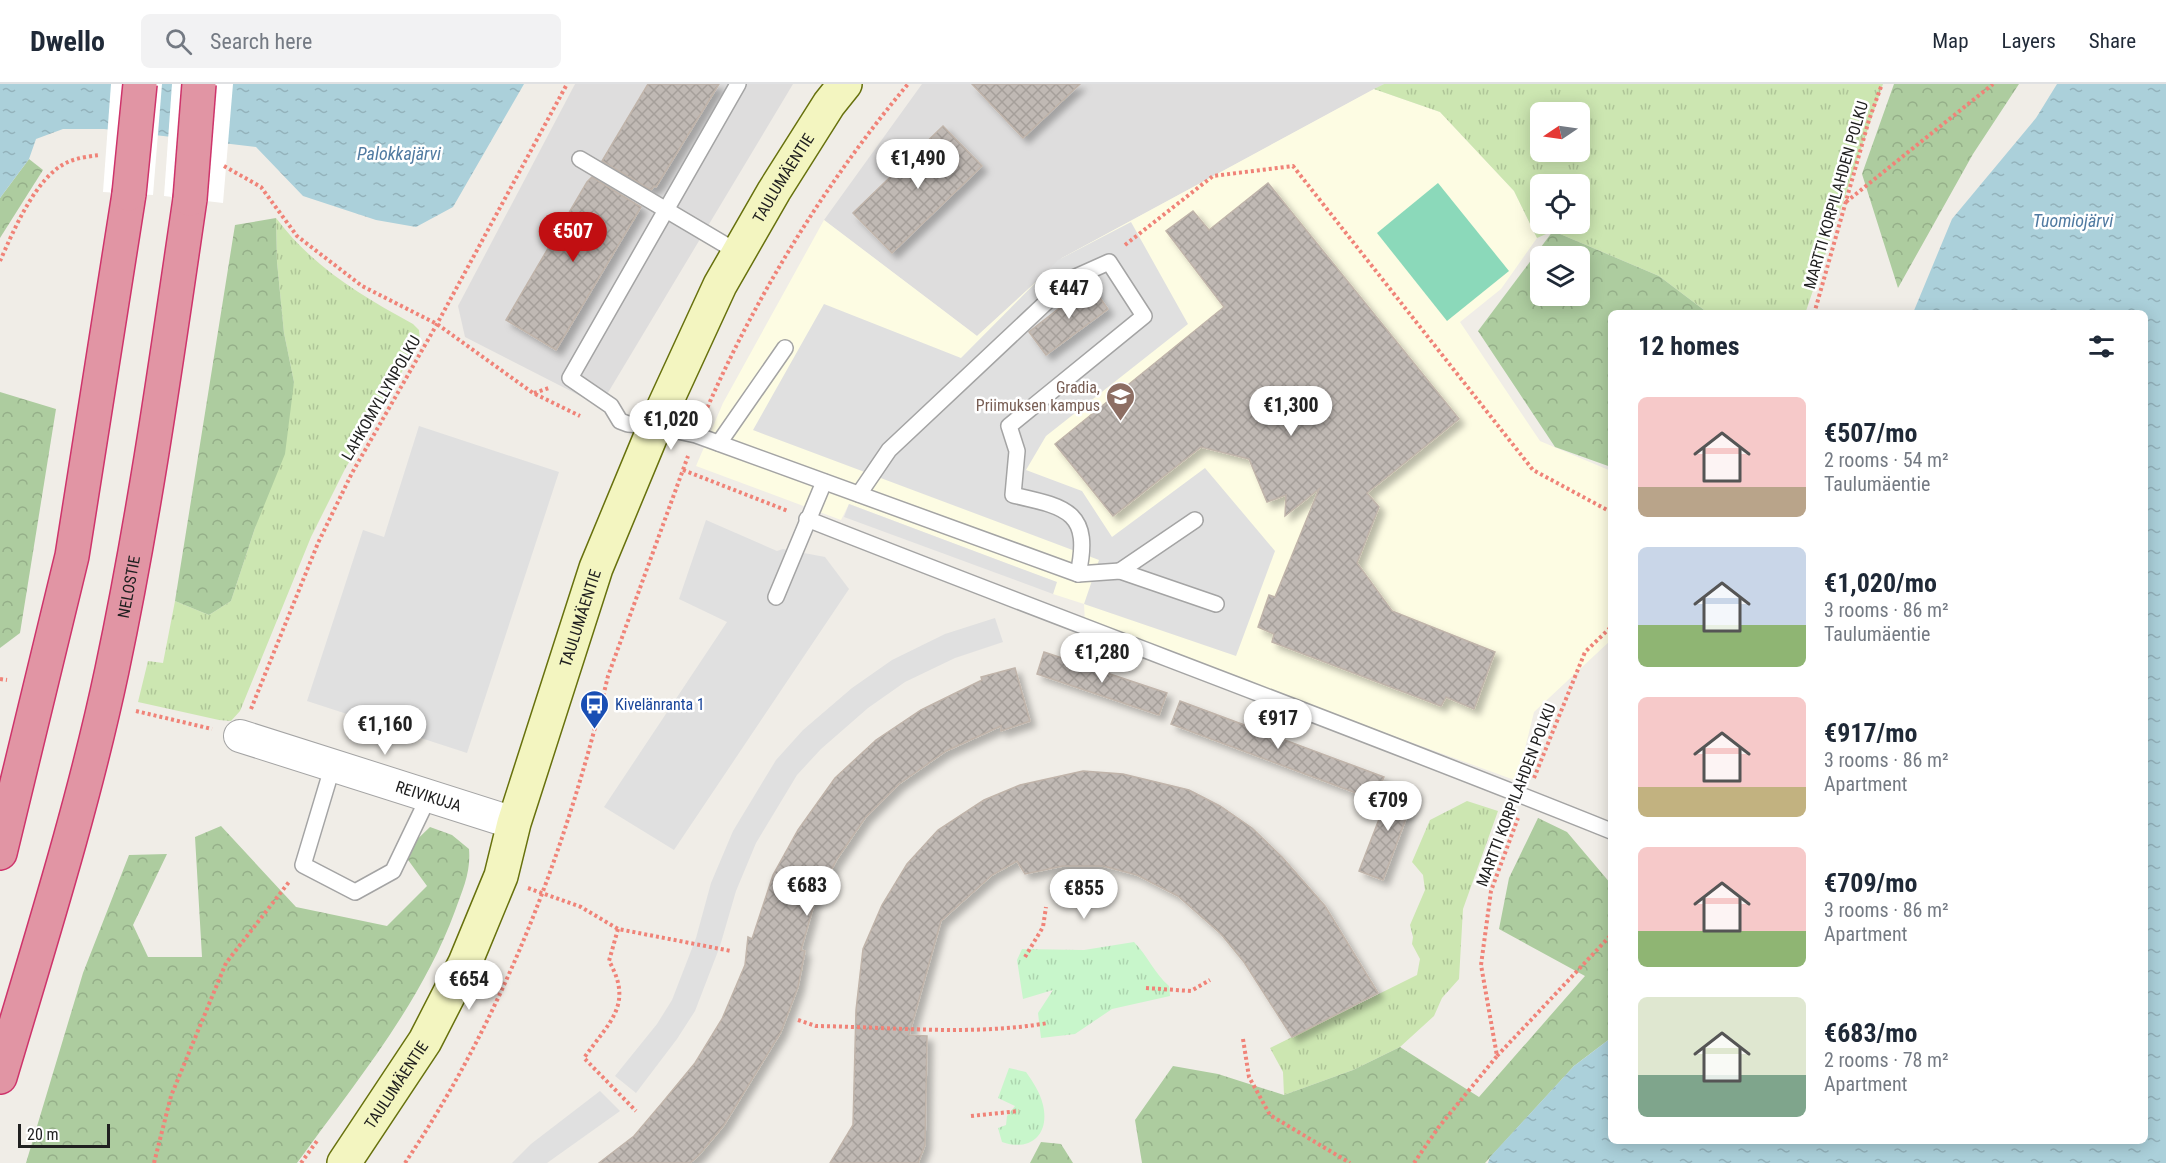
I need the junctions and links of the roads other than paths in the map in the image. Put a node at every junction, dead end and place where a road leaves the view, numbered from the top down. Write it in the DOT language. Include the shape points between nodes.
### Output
graph roads {
  1 [pos="140,84"];
  2 [pos="199,84"];
  3 [pos="738,84"];
  4 [pos="836,87"];
  5 [pos="580,159"];
  6 [pos="667,211"];
  7 [pos="739,253"];
  8 [pos="785,348"];
  9 [pos="655,426"];
  10 [pos="719,443"];
  11 [pos="824,482"];
  12 [pos="859,494"];
  13 [pos="807,519"];
  14 [pos="1195,520"];
  15 [pos="1120,571"];
  16 [pos="1078,574"];
  17 [pos="776,597"];
  18 [pos="1216,604"];
  19 [pos="240,736"];
  20 [pos="333,765"];
  21 [pos="429,796"];
  22 [pos="514,823"];
  23 [pos="1608,830"];
  24 [pos="0,853"];
  25 [pos="0,1077"];
  26 [pos="344,1163"];
  1 -- 24 [label="highway, bridge" via="129,194 72,556"];
  2 -- 25 [label="highway, NELOSTIE, bridge" via="190,199 161,402 112,670 65,858"];
  3 -- 6 [label="lane"];
  4 -- 7 [label="main road, TAULUMÄENTIE"];
  5 -- 6 [label="lane"];
  6 -- 7 [label="lane"];
  6 -- 9 [label="lane" via="570,378 611,406 620,421"];
  7 -- 9 [label="main road, TAULUMÄENTIE" via="720,285"];
  8 -- 10 [label="lane"];
  9 -- 10 [label="lane"];
  9 -- 22 [label="main road, TAULUMÄENTIE" via="596,568"];
  10 -- 11 [label="lane"];
  11 -- 12 [label="lane"];
  11 -- 13 [label="lane"];
  12 -- 16 [label="lane"];
  12 -- 16 [label="lane" via="889,450 1071,279 1109,262 1144,316 1009,426 1017,451 1013,495 1059,506 1077,523 1083,549"];
  13 -- 17 [label="lane"];
  13 -- 23 [label="lane"];
  14 -- 15 [label="lane"];
  15 -- 16 [label="lane"];
  15 -- 18 [label="lane"];
  19 -- 20 [label="street, REIVIKUJA"];
  20 -- 21 [label="street, REIVIKUJA"];
  20 -- 21 [label="lane" via="303,865 355,892 393,871"];
  21 -- 22 [label="street, REIVIKUJA"];
  22 -- 26 [label="main road, TAULUMÄENTIE" via="501,876 465,963 425,1041"];
}
